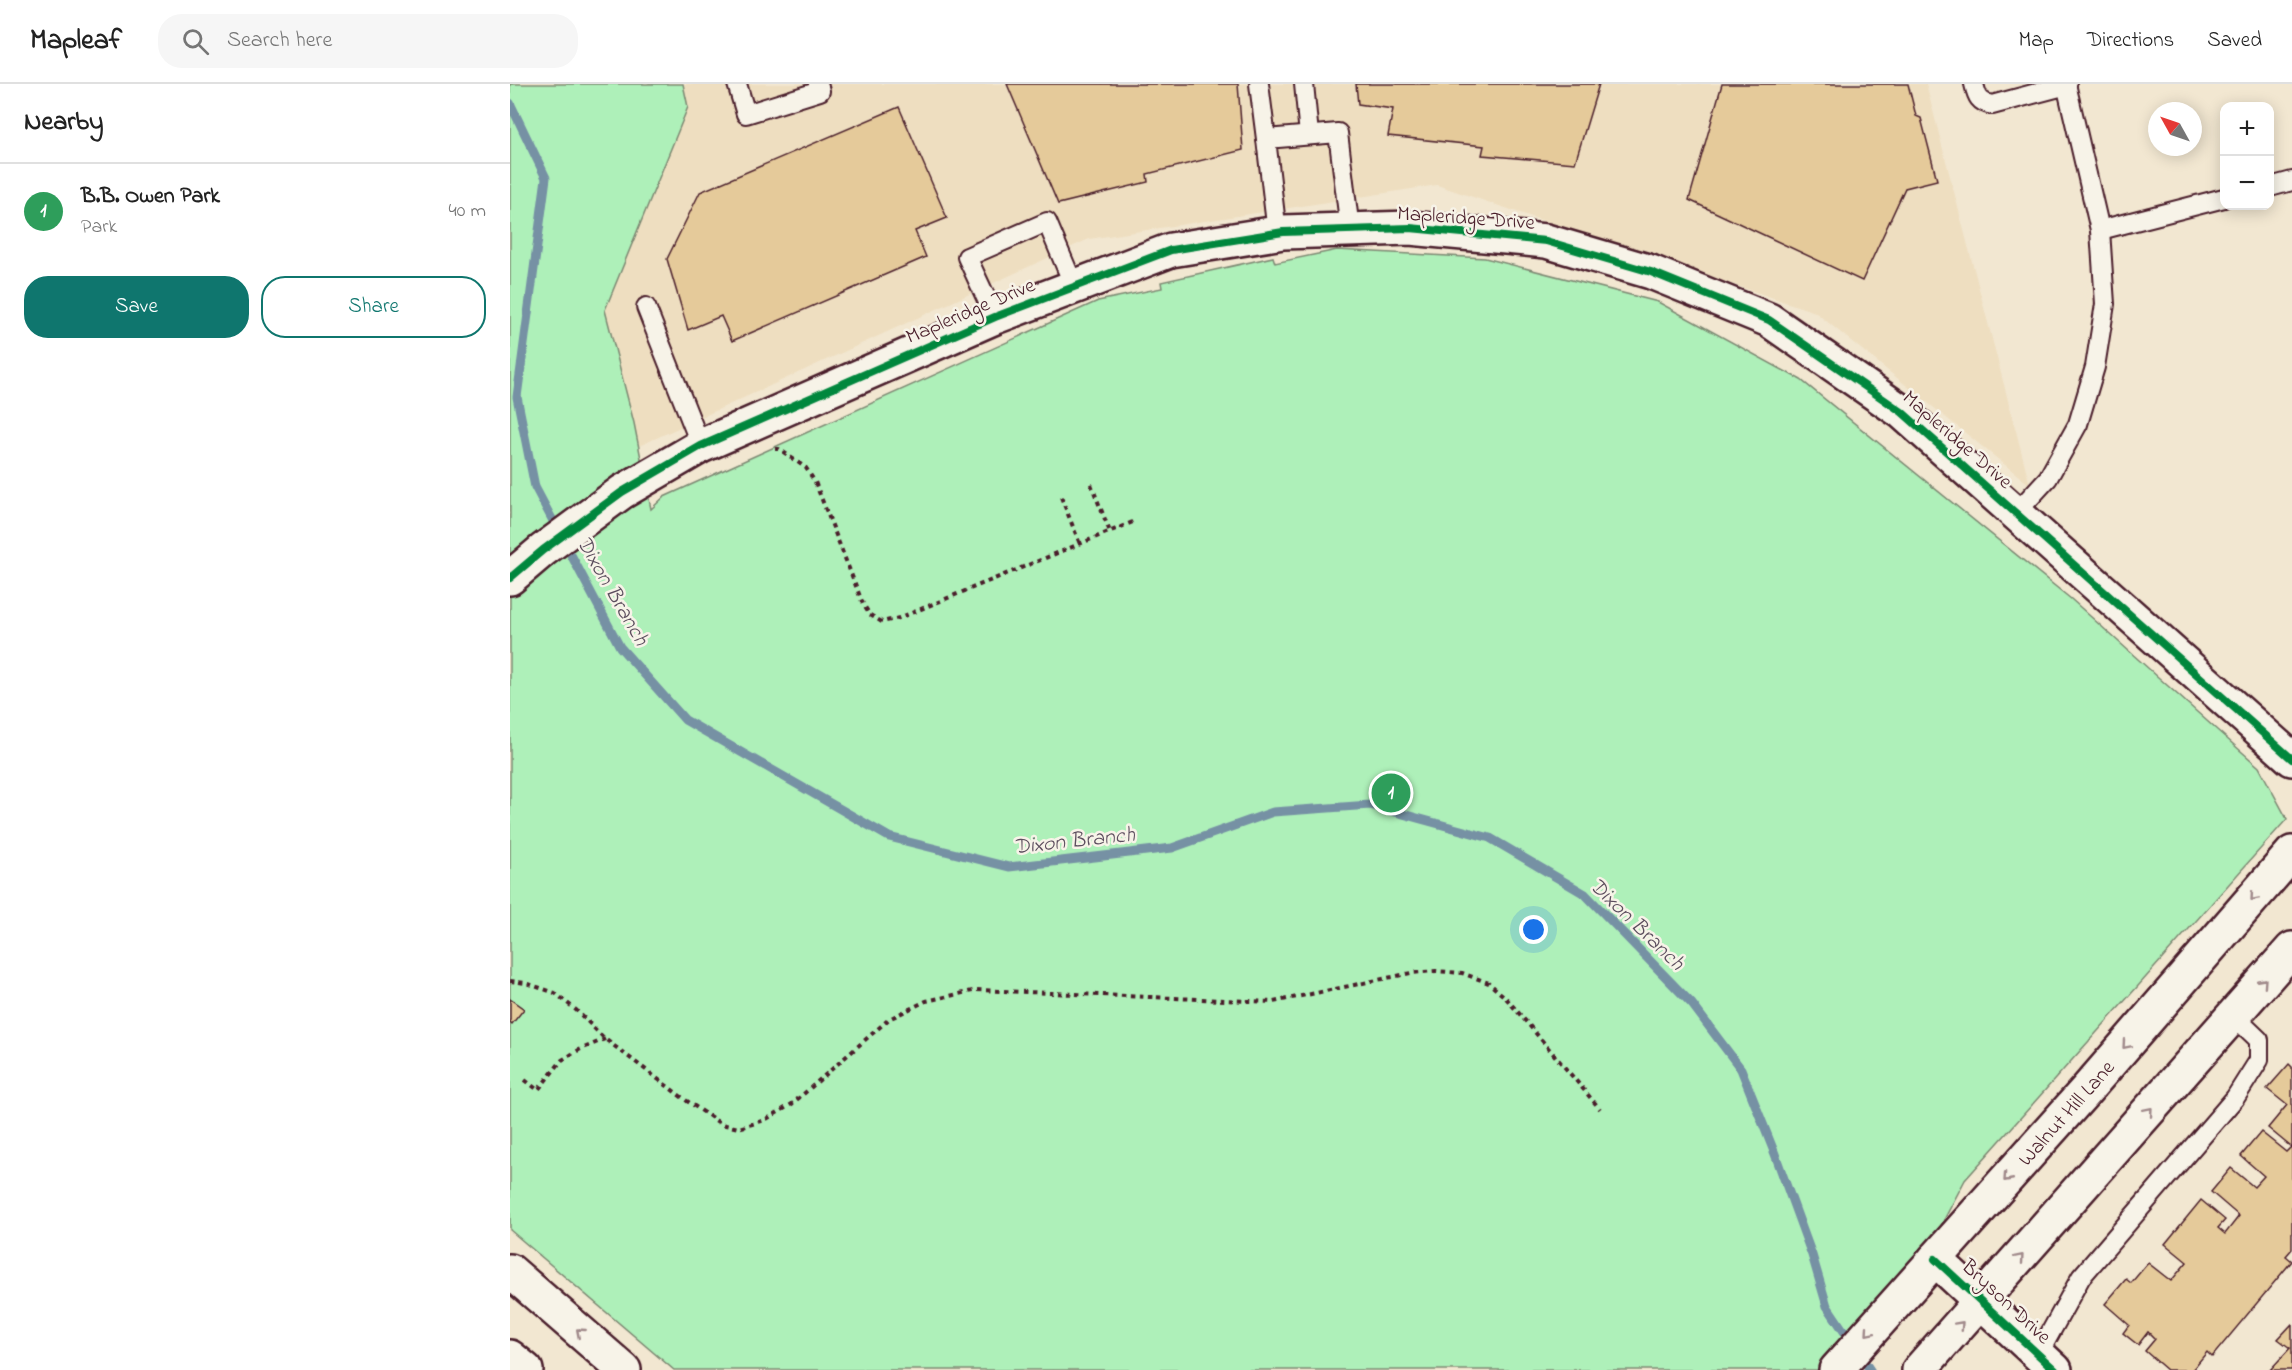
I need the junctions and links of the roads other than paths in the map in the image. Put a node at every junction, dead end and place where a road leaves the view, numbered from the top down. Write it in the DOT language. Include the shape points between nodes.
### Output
graph roads {
  1 [pos="737,84"];
  2 [pos="818,84"];
  3 [pos="1259,84"];
  4 [pos="1304,84"];
  5 [pos="1974,84"];
  6 [pos="2066,85"];
  7 [pos="1310,135"];
  8 [pos="1266,140"];
  9 [pos="2292,181"];
  10 [pos="2274,186"];
  11 [pos="2220,199"];
  12 [pos="1350,230"];
  13 [pos="2100,230"];
  14 [pos="1277,233"];
  15 [pos="1074,286"];
  16 [pos="646,307"];
  17 [pos="995,317"];
  18 [pos="701,446"];
  19 [pos="2016,513"];
  20 [pos="510,578"];
  21 [pos="2292,759"];
  22 [pos="2292,853"];
  23 [pos="2292,949"];
  24 [pos="2233,1015"];
  25 [pos="1935,1259"];
  26 [pos="510,1271"];
  27 [pos="1982,1302"];
  28 [pos="510,1357"];
  29 [pos="1928,1360"];
  30 [pos="2047,1362"];
  31 [pos="526,1370"];
  32 [pos="624,1370"];
  33 [pos="1836,1370"];
  1 -- 2 [label="lane" via="746,114 820,91"];
  3 -- 8 [label="lane"];
  4 -- 7 [label="lane"];
  5 -- 6 [label="lane" via="1978,98 1992,105"];
  6 -- 13 [label="lane"];
  7 -- 8 [label="lane"];
  7 -- 12 [label="lane" via="1338,132"];
  8 -- 14 [label="lane"];
  9 -- 10 [label="lane"];
  11 -- 13 [label="lane"];
  12 -- 14 [label="street, Mapleridge Drive"];
  12 -- 19 [label="street, Mapleridge Drive" via="1410,228 1546,241 1651,272 1769,320 1902,412"];
  13 -- 19 [label="lane" via="2105,304 2092,378 2078,424 2048,478"];
  14 -- 15 [label="street, Mapleridge Drive" via="1171,250"];
  15 -- 17 [label="street, Mapleridge Drive"];
  15 -- 17 [label="lane" via="1047,222 967,257"];
  16 -- 18 [label="lane"];
  17 -- 18 [label="street, Mapleridge Drive"];
  18 -- 20 [label="street, Mapleridge Drive" via="622,492"];
  19 -- 21 [label="street, Mapleridge Drive"];
  22 -- 25 [label="street, Walnut Hill Lane, one-way"];
  24 -- 23 [label="street, one-way"];
  27 -- 24 [label="street, one-way"];
  24 -- 30 [label="lane" via="2259,1040 2259,1060 2235,1098 2081,1277"];
  25 -- 27 [label="street, Bryson Drive"];
  25 -- 33 [label="street, Walnut Hill Lane, one-way"];
  32 -- 26 [label="street, one-way"];
  29 -- 27 [label="street, one-way"];
  27 -- 30 [label="street, Bryson Drive"];
  28 -- 31 [label="street"];
}
